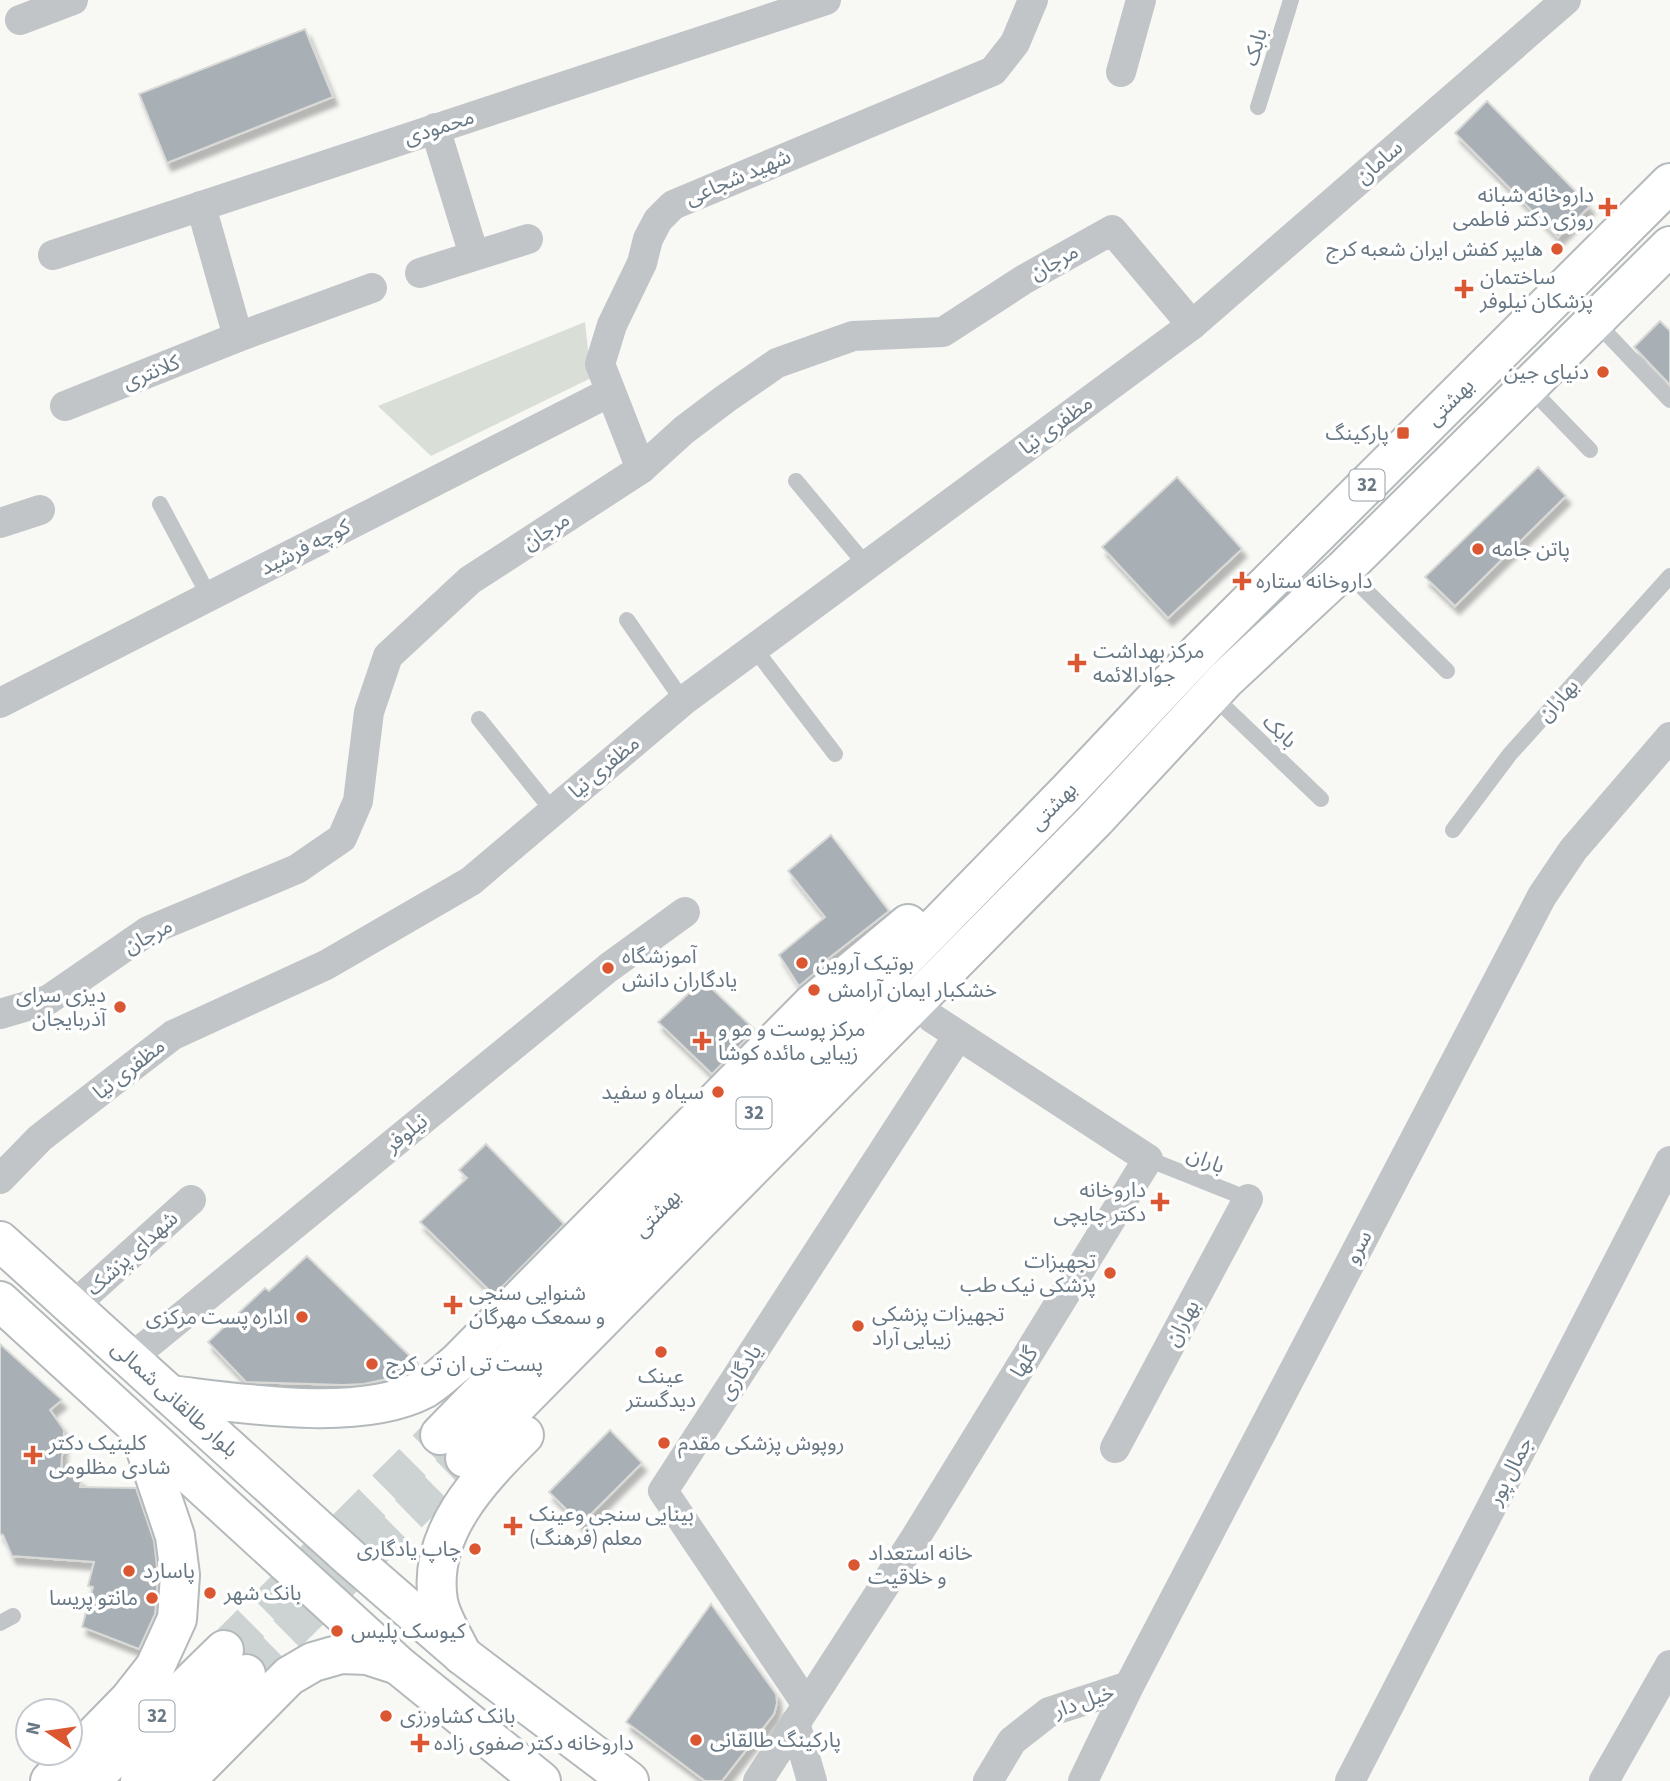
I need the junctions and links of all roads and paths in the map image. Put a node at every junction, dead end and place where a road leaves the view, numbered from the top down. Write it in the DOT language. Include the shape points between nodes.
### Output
graph roads {
  1 [pos="73,0"];
  2 [pos="826,0"];
  3 [pos="1032,0"];
  4 [pos="1141,0"];
  5 [pos="1291,0"];
  6 [pos="1566,0"];
  7 [pos="20,20"];
  8 [pos="1121,72"];
  9 [pos="1258,107"];
  10 [pos="435,128"];
  11 [pos="1670,183"];
  12 [pos="201,206"];
  13 [pos="528,239"];
  14 [pos="1670,246"];
  15 [pos="53,255"];
  16 [pos="474,255"];
  17 [pos="420,274"];
  18 [pos="372,288"];
  19 [pos="1594,320"];
  20 [pos="1192,325"];
  21 [pos="238,337"];
  22 [pos="1529,387"];
  23 [pos="610,392"];
  24 [pos="1670,400"];
  25 [pos="65,407"];
  26 [pos="1590,450"];
  27 [pos="641,469"];
  28 [pos="796,481"];
  29 [pos="160,503"];
  30 [pos="40,510"];
  31 [pos="0,523"];
  32 [pos="866,565"];
  33 [pos="1344,569"];
  34 [pos="1670,576"];
  35 [pos="209,596"];
  36 [pos="627,621"];
  37 [pos="754,648"];
  38 [pos="1447,671"];
  39 [pos="1211,694"];
  40 [pos="683,701"];
  41 [pos="0,703"];
  42 [pos="479,719"];
  43 [pos="1670,737"];
  44 [pos="835,754"];
  45 [pos="1069,790"];
  46 [pos="1321,799"];
  47 [pos="552,810"];
  48 [pos="1094,821"];
  49 [pos="1453,830"];
  50 [pos="685,912"];
  51 [pos="0,1014"];
  52 [pos="945,1027"];
  53 [pos="1148,1159"];
  54 [pos="1670,1161"];
  55 [pos="0,1179"];
  56 [pos="1248,1199"];
  57 [pos="191,1200"];
  58 [pos="0,1241"];
  59 [pos="0,1301"];
  60 [pos="72,1307"];
  61 [pos="130,1359"];
  62 [pos="170,1395"];
  63 [pos="138,1427"];
  64 [pos="1115,1448"];
  65 [pos="462,1655"];
  66 [pos="398,1665"];
  67 [pos="1670,1665"];
  68 [pos="1129,1686"];
  69 [pos="801,1714"];
  70 [pos="50,1781"];
  71 [pos="90,1781"];
  72 [pos="140,1781"];
  73 [pos="185,1781"];
  74 [pos="541,1781"];
  75 [pos="629,1781"];
  76 [pos="758,1781"];
  77 [pos="812,1781"];
  78 [pos="988,1781"];
  79 [pos="1083,1781"];
  80 [pos="1350,1781"];
  81 [pos="1604,1781"];
  1 -- 7 [label="street"];
  2 -- 10 [label="street, محمودی"];
  3 -- 23 [label="street, شهید شجاعی" via="1015,43 993,71 673,205 657,220 612,325 600,364"];
  4 -- 8 [label="street"];
  5 -- 9 [label="lane, بابک"];
  6 -- 20 [label="street, سامان"];
  10 -- 12 [label="street, محمودی"];
  10 -- 16 [label="street"];
  11 -- 45 [label="main road, بهشتى / 32" via="1199,652"];
  12 -- 15 [label="street, محمودی"];
  12 -- 21 [label="street"];
  13 -- 16 [label="street"];
  14 -- 19 [label="main road, بهشتى / 32"];
  16 -- 17 [label="street"];
  18 -- 21 [label="street, کلانتری"];
  19 -- 22 [label="main road, بهشتى / 32"];
  19 -- 24 [label="lane"];
  20 -- 27 [label="street, مرجان" via="1112,230 943,332 853,337 777,363 684,429"];
  20 -- 32 [label="street, مظفری نیا"];
  21 -- 25 [label="street, کلانتری"];
  22 -- 26 [label="lane"];
  22 -- 33 [label="main road, بهشتى / 32"];
  23 -- 27 [label="street, شهید شجاعی"];
  23 -- 35 [label="street, كوچه فرشيد"];
  27 -- 51 [label="street, مرجان" via="470,580 388,656 369,712 358,801 342,838 297,869 148,931 48,1000"];
  28 -- 32 [label="lane"];
  29 -- 35 [label="lane"];
  30 -- 31 [label="street"];
  32 -- 37 [label="street, مظفری نیا"];
  33 -- 38 [label="lane"];
  33 -- 39 [label="main road, بهشتى / 32"];
  34 -- 49 [label="lane, بهاران" via="1510,754"];
  35 -- 41 [label="street, كوچه فرشيد"];
  36 -- 40 [label="lane"];
  37 -- 40 [label="street, مظفری نیا"];
  37 -- 44 [label="lane"];
  39 -- 46 [label="lane, بابک"];
  39 -- 48 [label="main road, بهشتى / 32"];
  40 -- 47 [label="street, مظفری نیا"];
  42 -- 47 [label="lane"];
  43 -- 68 [label="street, سرو" via="1573,850 1542,896"];
  45 -- 48 [label="main road, بهشتى / 32" via="452,1446"];
  45 -- 62 [label="main road" via="811,1004 457,1363 424,1389 381,1404 344,1409"];
  47 -- 55 [label="street, مظفری نیا" via="471,881 326,965 173,1035 40,1139"];
  48 -- 52 [label="main road"];
  50 -- 61 [label="street, نیلوفر" via="608,968"];
  52 -- 53 [label="street"];
  52 -- 65 [label="main road" via="480,1482 454,1518 436,1572 439,1604"];
  52 -- 69 [label="street, یادگاری" via="663,1491"];
  53 -- 56 [label="lane, باران"];
  53 -- 69 [label="street, گلها" via="914,1540"];
  54 -- 80 [label="street, جمال پور"];
  56 -- 64 [label="street, بهاران"];
  57 -- 60 [label="street, شهدای پزشک"];
  58 -- 60 [label="main road, بلوار طالقانی شمالی"];
  59 -- 63 [label="main road"];
  60 -- 61 [label="main road, بلوار طالقانی شمالی"];
  61 -- 62 [label="main road, بلوار طالقانی شمالی"];
  62 -- 65 [label="main road, بلوار طالقانی شمالی"];
  63 -- 66 [label="main road"];
  63 -- 70 [label="main road" via="175,1536 180,1575 177,1619 155,1667 138,1689"];
  65 -- 75 [label="main road, بلوار طالقانی شمالی"];
  66 -- 73 [label="main road" via="367,1654 341,1654 313,1662 289,1676"];
  66 -- 74 [label="main road"];
  67 -- 81 [label="street"];
  68 -- 78 [label="street, خیل دار" via="1049,1712 1012,1741"];
  68 -- 79 [label="street, سرو"];
  69 -- 76 [label="street, گلها"];
  69 -- 77 [label="street"];
  71 -- 72 [label="main road, 32" via="235,1662"];
}
